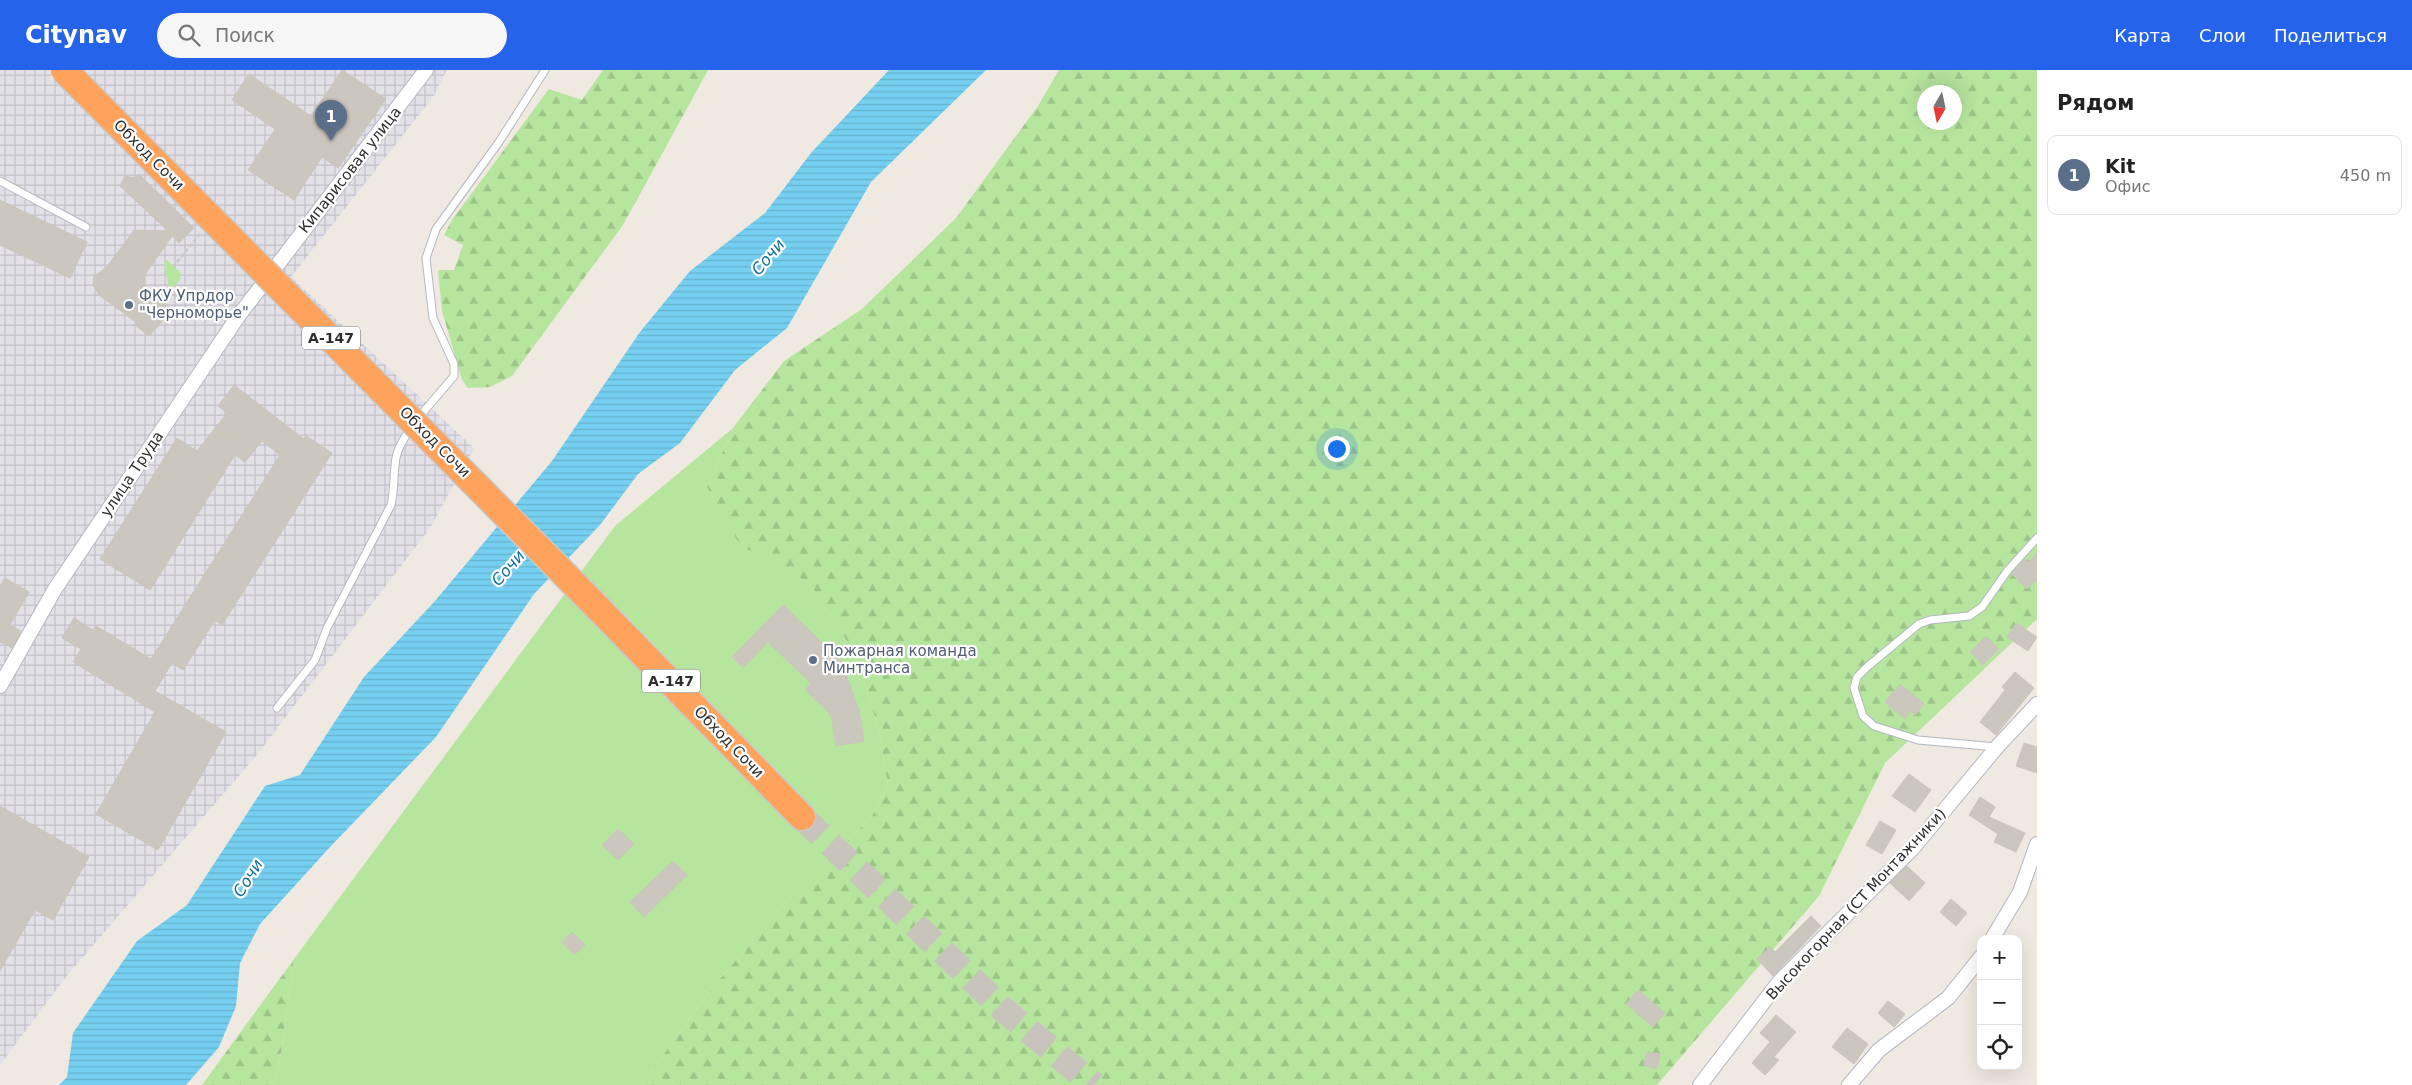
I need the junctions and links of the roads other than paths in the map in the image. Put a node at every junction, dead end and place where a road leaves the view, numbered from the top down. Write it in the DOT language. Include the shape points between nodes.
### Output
graph roads {
  1 [pos="64,70"];
  2 [pos="426,70"];
  3 [pos="545,70"];
  4 [pos="0,181"];
  5 [pos="86,227"];
  6 [pos="274,269"];
  7 [pos="2037,538"];
  8 [pos="0,686"];
  9 [pos="2037,704"];
  10 [pos="277,708"];
  11 [pos="1997,747"];
  12 [pos="802,818"];
  13 [pos="2037,844"];
  14 [pos="1994,935"];
  15 [pos="1977,962"];
  16 [pos="1700,1085"];
  17 [pos="1849,1085"];
  1 -- 12 [label="highway, Обход Сочи / А-147, bridge"];
  2 -- 6 [label="street, Кипарисовая улица"];
  3 -- 10 [label="lane" via="499,142 436,229 426,258 433,318 454,364 454,376 400,443 391,505 327,628 315,660"];
  4 -- 5 [label="lane"];
  6 -- 8 [label="street, улица Труда" via="211,356 55,589"];
  7 -- 11 [label="lane" via="2008,570 1982,607 1969,616 1919,624 1857,677 1854,688 1863,716 1874,726 1918,740"];
  9 -- 11 [label="street, Высокогорная (СТ Монтажники)"];
  11 -- 16 [label="street, Высокогорная (СТ Монтажники)" via="1913,848 1779,982"];
  13 -- 14 [label="street" via="2020,892"];
  15 -- 17 [label="street" via="1948,998 1879,1050"];
}
